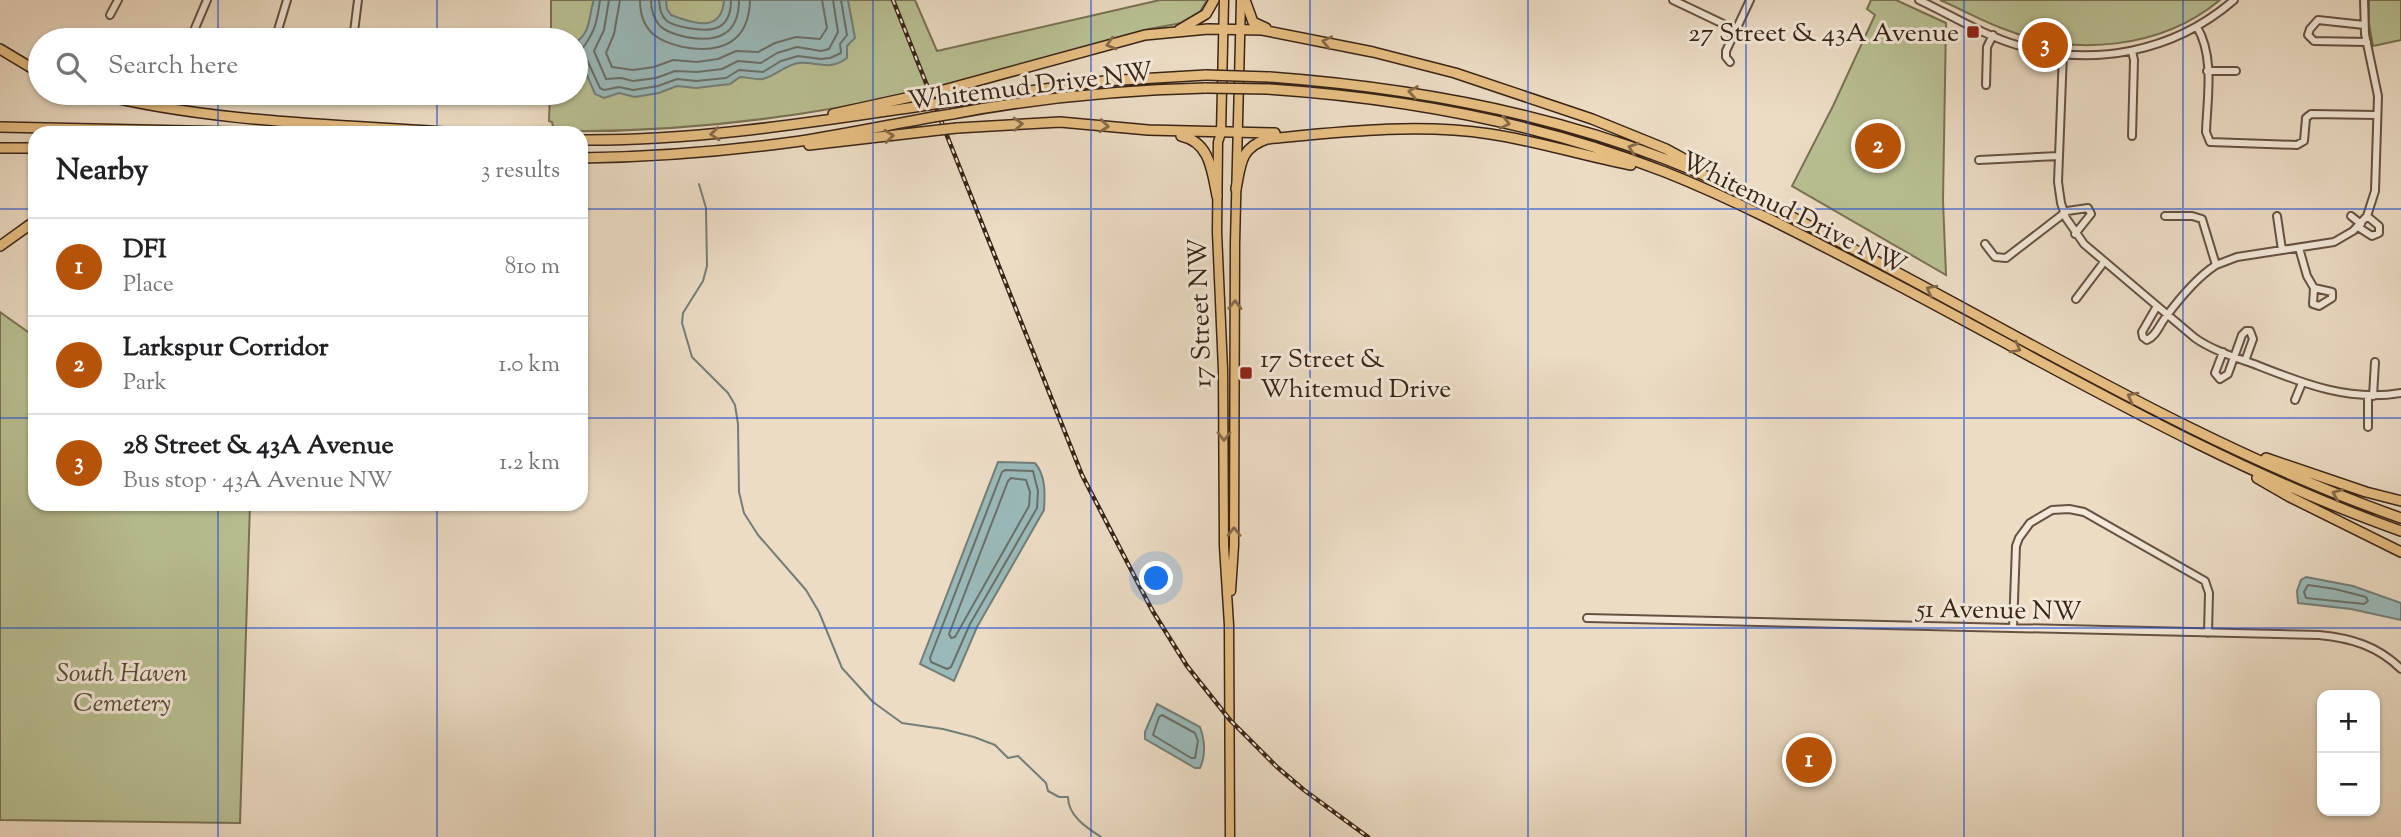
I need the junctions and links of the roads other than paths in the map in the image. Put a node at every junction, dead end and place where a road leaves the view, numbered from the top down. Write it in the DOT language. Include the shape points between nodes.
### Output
graph roads {
  1 [pos="118,0"];
  2 [pos="207,0"];
  3 [pos="287,0"];
  4 [pos="358,0"];
  5 [pos="1214,0"];
  6 [pos="1224,0"];
  7 [pos="1243,0"];
  8 [pos="1673,0"];
  9 [pos="1750,0"];
  10 [pos="1919,0"];
  11 [pos="2234,0"];
  12 [pos="2364,0"];
  13 [pos="110,15"];
  14 [pos="2364,25"];
  15 [pos="2197,27"];
  16 [pos="195,28"];
  17 [pos="279,28"];
  18 [pos="354,28"];
  19 [pos="1240,29"];
  20 [pos="1223,30"];
  21 [pos="1736,30"];
  22 [pos="1178,31"];
  23 [pos="1280,33"];
  24 [pos="1993,35"];
  25 [pos="2367,42"];
  26 [pos="0,49"];
  27 [pos="2132,51"];
  28 [pos="2063,53"];
  29 [pos="1730,62"];
  30 [pos="28,66"];
  31 [pos="2207,71"];
  32 [pos="2236,71"];
  33 [pos="1986,85"];
  34 [pos="152,105"];
  35 [pos="2377,116"];
  36 [pos="359,126"];
  37 [pos="0,127"];
  38 [pos="28,128"];
  39 [pos="1148,130"];
  40 [pos="748,131"];
  41 [pos="1354,131"];
  42 [pos="1221,133"];
  43 [pos="1237,133"];
  44 [pos="2132,136"];
  45 [pos="588,140"];
  46 [pos="0,148"];
  47 [pos="28,148"];
  48 [pos="747,148"];
  49 [pos="2059,156"];
  50 [pos="588,158"];
  51 [pos="1979,160"];
  52 [pos="1662,171"];
  53 [pos="1236,189"];
  54 [pos="1742,192"];
  55 [pos="1217,196"];
  56 [pos="2064,213"];
  57 [pos="2165,216"];
  58 [pos="2277,216"];
  59 [pos="2351,216"];
  60 [pos="2367,216"];
  61 [pos="2360,225"];
  62 [pos="28,226"];
  63 [pos="2075,234"];
  64 [pos="1985,244"];
  65 [pos="0,246"];
  66 [pos="2299,248"];
  67 [pos="2282,250"];
  68 [pos="2104,262"];
  69 [pos="2217,265"];
  70 [pos="2314,288"];
  71 [pos="2076,299"];
  72 [pos="2157,306"];
  73 [pos="2168,314"];
  74 [pos="2223,352"];
  75 [pos="2234,357"];
  76 [pos="2245,361"];
  77 [pos="2375,362"];
  78 [pos="2302,383"];
  79 [pos="2401,393"];
  80 [pos="2371,396"];
  81 [pos="2295,400"];
  82 [pos="2368,428"];
  83 [pos="2220,443"];
  84 [pos="2213,453"];
  85 [pos="2401,501"];
  86 [pos="2401,518"];
  87 [pos="2401,531"];
  88 [pos="2401,552"];
  89 [pos="1587,618"];
  90 [pos="1229,625"];
  91 [pos="2013,628"];
  92 [pos="2208,633"];
  93 [pos="2401,669"];
  94 [pos="1230,837"];
  1 -- 13 [label="street"];
  2 -- 16 [label="street"];
  3 -- 17 [label="street"];
  4 -- 18 [label="street"];
  5 -- 22 [label="highway" via="1203,16"];
  6 -- 20 [label="main road, 17 Street NW"];
  7 -- 19 [label="main road, 17 Street NW"];
  7 -- 23 [label="highway" via="1253,22"];
  8 -- 21 [label="street"];
  9 -- 21 [label="street"];
  10 -- 24 [label="street"];
  11 -- 15 [label="street"];
  12 -- 14 [label="street"];
  14 -- 25 [label="street"];
  14 -- 25 [label="street" via="2318,20 2308,35 2314,41"];
  15 -- 27 [label="street"];
  15 -- 31 [label="street" via="2206,46"];
  19 -- 20 [label="highway"];
  19 -- 23 [label="highway"];
  19 -- 43 [label="main road, 17 Street NW"];
  20 -- 22 [label="highway"];
  20 -- 42 [label="main road, 17 Street NW"];
  21 -- 29 [label="street" via="1726,54"];
  22 -- 40 [label="highway, one-way, bridge" via="1123,41 940,91"];
  54 -- 23 [label="highway, one-way" via="1666,149 1527,96 1422,65"];
  24 -- 28 [label="street" via="2019,46"];
  24 -- 33 [label="street" via="1987,47"];
  25 -- 35 [label="street"];
  26 -- 30 [label="highway"];
  27 -- 28 [label="street"];
  27 -- 44 [label="street"];
  28 -- 49 [label="street"];
  31 -- 32 [label="street"];
  31 -- 35 [label="street" via="2206,132 2208,140 2217,143 2297,145 2304,141 2306,118 2311,114"];
  34 -- 36 [label="highway" via="217,116"];
  35 -- 60 [label="street" via="2375,191"];
  37 -- 38 [label="highway"];
  39 -- 42 [label="highway"];
  48 -- 39 [label="highway, one-way, bridge" via="1060,122"];
  39 -- 55 [label="highway" via="1196,141 1211,164"];
  40 -- 45 [label="highway, Whitemud Drive NW, one-way"];
  54 -- 40 [label="highway, Whitemud Drive NW, one-way, bridge" via="1665,159 1521,114 1393,89 1269,77 1105,80"];
  41 -- 43 [label="highway"];
  41 -- 52 [label="highway" via="1400,128 1488,134"];
  41 -- 53 [label="highway" via="1256,142 1242,158"];
  42 -- 43 [label="highway"];
  42 -- 55 [label="main road, 17 Street NW"];
  43 -- 53 [label="main road, 17 Street NW"];
  46 -- 47 [label="highway"];
  48 -- 50 [label="highway, Whitemud Drive NW"];
  48 -- 52 [label="highway, Whitemud Drive NW, one-way, bridge" via="1048,99 1206,88 1268,89 1336,93 1445,109 1573,141"];
  49 -- 51 [label="street"];
  49 -- 56 [label="street"];
  52 -- 84 [label="highway, Whitemud Drive NW, one-way" via="1776,221"];
  90 -- 53 [label="main road, 17 Street NW, one-way" via="1234,546"];
  83 -- 54 [label="highway, Whitemud Drive NW, one-way"];
  55 -- 90 [label="main road, 17 Street NW, one-way"];
  56 -- 63 [label="street"];
  56 -- 63 [label="street" via="2084,207 2090,211"];
  56 -- 64 [label="street" via="2006,258 1995,257"];
  57 -- 69 [label="street" via="2199,217"];
  58 -- 67 [label="street"];
  59 -- 61 [label="street"];
  60 -- 61 [label="street"];
  60 -- 61 [label="street" via="2379,226 2379,233 2372,236"];
  61 -- 66 [label="street" via="2339,240"];
  62 -- 65 [label="highway"];
  63 -- 68 [label="street"];
  66 -- 67 [label="street"];
  66 -- 70 [label="street"];
  67 -- 69 [label="street"];
  68 -- 71 [label="street"];
  68 -- 72 [label="street"];
  69 -- 73 [label="street" via="2201,276"];
  72 -- 73 [label="street"];
  72 -- 73 [label="street" via="2142,332 2145,339 2151,339"];
  73 -- 74 [label="street" via="2200,342"];
  74 -- 75 [label="street"];
  74 -- 75 [label="street" via="2215,373 2220,379 2228,374"];
  75 -- 76 [label="street"];
  75 -- 76 [label="street" via="2243,333 2250,331 2253,339"];
  76 -- 78 [label="street"];
  77 -- 80 [label="street"];
  78 -- 80 [label="street" via="2341,394"];
  78 -- 81 [label="street"];
  79 -- 80 [label="street"];
  80 -- 82 [label="street"];
  83 -- 85 [label="highway"];
  86 -- 83 [label="highway, Whitemud Drive NW, one-way"];
  84 -- 87 [label="highway, Whitemud Drive NW"];
  84 -- 88 [label="highway"];
  89 -- 91 [label="street, 51 Avenue NW"];
  90 -- 94 [label="main road, 17 Street NW"];
  91 -- 92 [label="street, 51 Avenue NW"];
  91 -- 92 [label="street" via="2016,546 2036,517 2061,508 2084,512 2203,579 2208,584"];
  92 -- 93 [label="street, 51 Avenue NW" via="2342,637 2368,646"];
}
